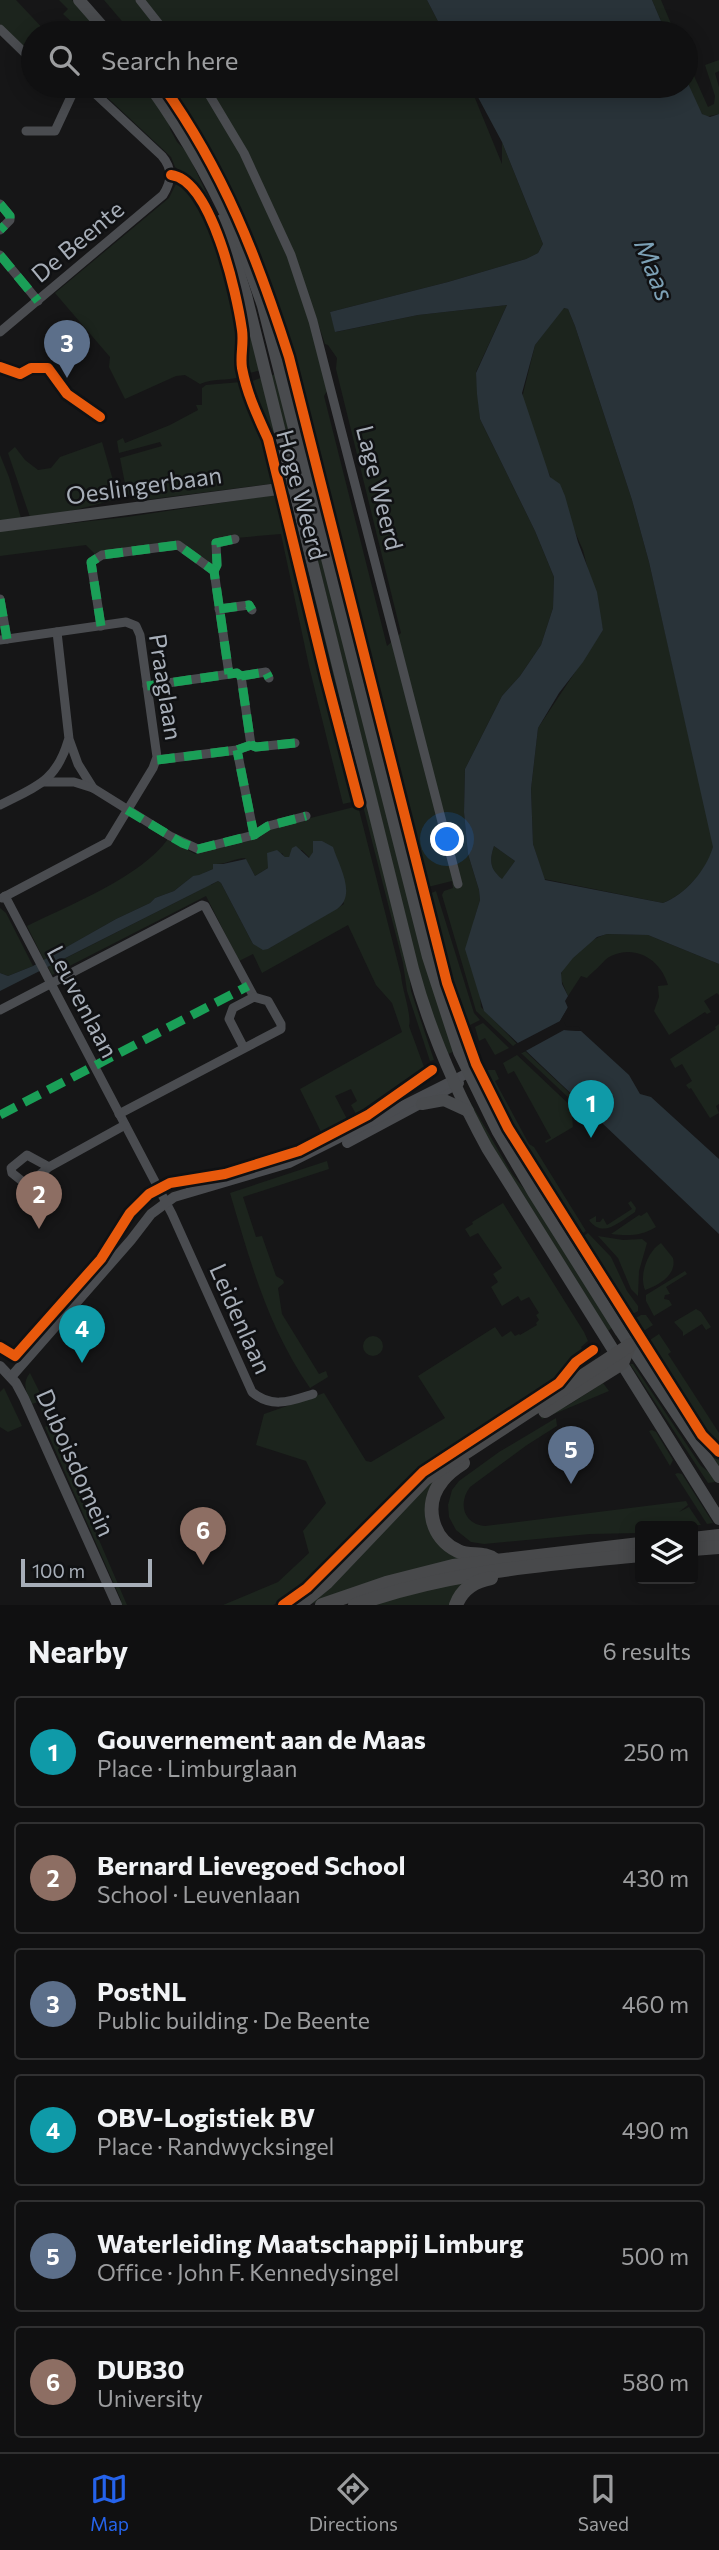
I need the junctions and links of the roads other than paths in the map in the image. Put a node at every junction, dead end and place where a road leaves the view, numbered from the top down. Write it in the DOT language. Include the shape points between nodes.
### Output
graph roads {
  1 [pos="79,0"];
  2 [pos="140,0"];
  3 [pos="97,21"];
  4 [pos="157,21"];
  5 [pos="0,29"];
  6 [pos="21,49"];
  7 [pos="70,98"];
  8 [pos="100,98"];
  9 [pos="158,98"];
  10 [pos="211,98"];
  11 [pos="26,131"];
  12 [pos="211,186"];
  13 [pos="0,204"];
  14 [pos="0,230"];
  15 [pos="0,255"];
  16 [pos="38,301"];
  17 [pos="0,332"];
  18 [pos="309,485"];
  19 [pos="294,487"];
  20 [pos="0,526"];
  21 [pos="235,539"];
  22 [pos="214,571"];
  23 [pos="0,599"];
  24 [pos="219,609"];
  25 [pos="252,610"];
  26 [pos="101,626"];
  27 [pos="57,632"];
  28 [pos="3,640"];
  29 [pos="229,674"];
  30 [pos="241,676"];
  31 [pos="269,678"];
  32 [pos="147,686"];
  33 [pos="69,739"];
  34 [pos="295,743"];
  35 [pos="251,745"];
  36 [pos="237,750"];
  37 [pos="157,760"];
  38 [pos="44,782"];
  39 [pos="93,788"];
  40 [pos="0,806"];
  41 [pos="127,810"];
  42 [pos="306,816"];
  43 [pos="254,835"];
  44 [pos="458,884"];
  45 [pos="3,897"];
  46 [pos="48,979"];
  47 [pos="254,997"];
  48 [pos="0,1010"];
  49 [pos="244,1048"];
  50 [pos="468,1073"];
  51 [pos="454,1083"];
  52 [pos="422,1104"];
  53 [pos="468,1112"];
  54 [pos="119,1114"];
  55 [pos="125,1125"];
  56 [pos="289,1163"];
  57 [pos="49,1167"];
  58 [pos="167,1205"];
  59 [pos="629,1345"];
  60 [pos="619,1358"];
  61 [pos="0,1366"];
  62 [pos="13,1380"];
  63 [pos="313,1394"];
  64 [pos="719,1478"];
  65 [pos="719,1519"];
  66 [pos="719,1536"];
  67 [pos="698,1538"];
  68 [pos="635,1545"];
  69 [pos="719,1547"];
  70 [pos="698,1549"];
  71 [pos="635,1555"];
  72 [pos="499,1565"];
  73 [pos="117,1605"];
  74 [pos="299,1605"];
  75 [pos="322,1605"];
  76 [pos="355,1605"];
  77 [pos="456,1605"];
  1 -- 3 [label="main road"];
  2 -- 4 [label="street"];
  5 -- 6 [label="street"];
  7 -- 11 [label="street" via="55,131"];
  8 -- 16 [label="street, De Beente" via="162,156 170,167 168,187"];
  9 -- 12 [label="main road, Hoge Weerd"];
  10 -- 44 [label="street, Lage Weerd" via="244,153 291,255 313,321"];
  12 -- 18 [label="main road, Hoge Weerd" via="231,222 263,306"];
  12 -- 19 [label="main road, Hoge Weerd" via="246,295"];
  13 -- 14 [label="street" via="10,216"];
  15 -- 16 [label="street"];
  16 -- 17 [label="street, De Beente"];
  18 -- 19 [label="main road, Oeslingerbaan"];
  18 -- 50 [label="main road, Hoge Weerd" via="428,957"];
  19 -- 20 [label="main road, Oeslingerbaan"];
  19 -- 51 [label="main road, Hoge Weerd" via="418,986"];
  21 -- 22 [label="street" via="216,544"];
  22 -- 24 [label="street"];
  22 -- 26 [label="street" via="178,545 102,555 91,562"];
  23 -- 28 [label="street"];
  24 -- 25 [label="street" via="249,605"];
  24 -- 29 [label="street"];
  26 -- 27 [label="street, Praaglaan"];
  26 -- 32 [label="street, Praaglaan" via="126,622 136,626"];
  27 -- 28 [label="street, Praaglaan"];
  27 -- 33 [label="street"];
  29 -- 30 [label="street"];
  29 -- 32 [label="street"];
  30 -- 31 [label="street" via="266,672"];
  30 -- 35 [label="street"];
  32 -- 37 [label="street, Praaglaan"];
  33 -- 38 [label="street"];
  33 -- 39 [label="street"];
  34 -- 35 [label="street"];
  35 -- 36 [label="street"];
  36 -- 37 [label="street"];
  36 -- 43 [label="street"];
  37 -- 41 [label="street, Praaglaan"];
  38 -- 39 [label="street" via="74,782"];
  38 -- 40 [label="street"];
  39 -- 41 [label="street"];
  41 -- 43 [label="street" via="198,849"];
  41 -- 45 [label="street, Praaglaan" via="108,842"];
  42 -- 43 [label="street" via="268,826"];
  45 -- 46 [label="street, Leuvenlaan"];
  46 -- 47 [label="street" via="202,905"];
  46 -- 48 [label="street"];
  46 -- 54 [label="street, Leuvenlaan"];
  47 -- 49 [label="street" via="233,1008 229,1019"];
  47 -- 49 [label="street" via="268,1001 281,1029"];
  49 -- 54 [label="street"];
  50 -- 51 [label="street"];
  50 -- 59 [label="main road, Hoge Weerd" via="533,1192"];
  51 -- 52 [label="street"];
  51 -- 53 [label="main road, Hoge Weerd"];
  51 -- 56 [label="street"];
  52 -- 53 [label="main road" via="444,1101"];
  52 -- 56 [label="street" via="335,1149"];
  53 -- 60 [label="main road, Hoge Weerd"];
  54 -- 55 [label="street, Leuvenlaan"];
  55 -- 57 [label="street"];
  55 -- 58 [label="street, Leuvenlaan"];
  56 -- 58 [label="street"];
  58 -- 62 [label="street" via="131,1240"];
  58 -- 63 [label="street, Leidenlaan" via="253,1392 271,1403"];
  59 -- 60 [label="main road"];
  59 -- 64 [label="main road, Hoge Weerd"];
  60 -- 65 [label="main road, Hoge Weerd"];
  60 -- 72 [label="main road" via="439,1484 431,1510 439,1536 450,1548 487,1555"];
  60 -- 74 [label="main road" via="425,1479 327,1582"];
  61 -- 62 [label="street"];
  62 -- 73 [label="street, Duboisdomein"];
  66 -- 67 [label="main road"];
  68 -- 72 [label="main road"];
  69 -- 70 [label="main road"];
  71 -- 72 [label="main road"];
  72 -- 75 [label="main road" via="422,1573"];
  72 -- 76 [label="main road"];
  72 -- 77 [label="main road" via="495,1577 470,1585"];
}
